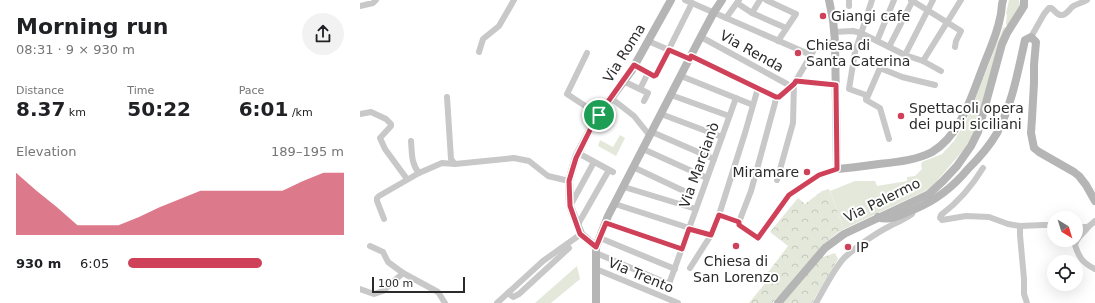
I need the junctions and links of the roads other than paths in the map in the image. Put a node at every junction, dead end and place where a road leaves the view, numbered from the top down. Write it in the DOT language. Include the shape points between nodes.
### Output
graph roads {
  1 [pos="376,0"];
  2 [pos="514,0"];
  3 [pos="671,0"];
  4 [pos="685,0"];
  5 [pos="722,0"];
  6 [pos="760,0"];
  7 [pos="766,0"];
  8 [pos="829,0"];
  9 [pos="872,0"];
  10 [pos="894,0"];
  11 [pos="912,0"];
  12 [pos="933,0"];
  13 [pos="960,0"];
  14 [pos="1003,0"];
  15 [pos="1024,0"];
  16 [pos="1087,0"];
  17 [pos="738,1"];
  18 [pos="692,3"];
  19 [pos="360,6"];
  20 [pos="928,10"];
  21 [pos="714,12"];
  22 [pos="752,13"];
  23 [pos="726,18"];
  24 [pos="947,22"];
  25 [pos="786,28"];
  26 [pos="834,32"];
  27 [pos="861,33"];
  28 [pos="701,37"];
  29 [pos="1032,37"];
  30 [pos="648,40"];
  31 [pos="778,41"];
  32 [pos="835,41"];
  33 [pos="877,41"];
  34 [pos="889,47"];
  35 [pos="955,47"];
  36 [pos="669,50"];
  37 [pos="479,52"];
  38 [pos="587,53"];
  39 [pos="905,55"];
  40 [pos="811,56"];
  41 [pos="690,57"];
  42 [pos="923,61"];
  43 [pos="634,65"];
  44 [pos="941,71"];
  45 [pos="648,73"];
  46 [pos="681,76"];
  47 [pos="623,81"];
  48 [pos="793,84"];
  49 [pos="836,85"];
  50 [pos="935,86"];
  51 [pos="758,88"];
  52 [pos="640,89"];
  53 [pos="671,95"];
  54 [pos="447,97"];
  55 [pos="776,97"];
  56 [pos="611,98"];
  57 [pos="736,98"];
  58 [pos="866,100"];
  59 [pos="644,101"];
  60 [pos="753,105"];
  61 [pos="360,114"];
  62 [pos="661,114"];
  63 [pos="599,115"];
  64 [pos="729,116"];
  65 [pos="651,134"];
  66 [pos="722,137"];
  67 [pos="889,139"];
  68 [pos="411,141"];
  69 [pos="643,149"];
  70 [pos="578,153"];
  71 [pos="714,159"];
  72 [pos="594,162"];
  73 [pos="455,164"];
  74 [pos="633,167"];
  75 [pos="983,168"];
  76 [pos="837,169"];
  77 [pos="419,173"];
  78 [pos="707,178"];
  79 [pos="407,179"];
  80 [pos="777,180"];
  81 [pos="569,181"];
  82 [pos="624,187"];
  83 [pos="1095,201"];
  84 [pos="615,204"];
  85 [pos="682,204"];
  86 [pos="570,206"];
  87 [pos="696,209"];
  88 [pos="914,209"];
  89 [pos="719,215"];
  90 [pos="878,217"];
  91 [pos="384,219"];
  92 [pos="1095,221"];
  93 [pos="606,223"];
  94 [pos="739,224"];
  95 [pos="1047,225"];
  96 [pos="577,226"];
  97 [pos="1020,226"];
  98 [pos="1083,227"];
  99 [pos="1088,227"];
  100 [pos="689,229"];
  101 [pos="580,234"];
  102 [pos="711,235"];
  103 [pos="600,238"];
  104 [pos="370,246"];
  105 [pos="569,248"];
  106 [pos="682,249"];
  107 [pos="596,250"];
  108 [pos="596,268"];
  109 [pos="690,268"];
  110 [pos="675,269"];
  111 [pos="1095,269"];
  112 [pos="403,273"];
  113 [pos="360,289"];
  114 [pos="508,293"];
  115 [pos="445,303"];
  116 [pos="497,303"];
  117 [pos="596,303"];
  118 [pos="678,303"];
  119 [pos="778,303"];
  120 [pos="816,303"];
  121 [pos="1027,303"];
  1 -- 19 [label="street"];
  2 -- 37 [label="street" via="498,26 483,39"];
  3 -- 30 [label="street, Via Roma"];
  4 -- 18 [label="street"];
  5 -- 21 [label="street"];
  6 -- 22 [label="street"];
  7 -- 25 [label="street" via="796,14"];
  8 -- 26 [label="street"];
  9 -- 27 [label="street"];
  10 -- 33 [label="street"];
  11 -- 20 [label="street"];
  11 -- 34 [label="street"];
  12 -- 20 [label="street"];
  13 -- 24 [label="street"];
  14 -- 76 [label="street, Via Palermo" via="987,57 965,111 948,139 932,152 904,161"];
  15 -- 90 [label="street, Via Palermo" via="1024,6 1002,44 978,132 971,146 957,166 929,194"];
  16 -- 29 [label="street" via="1061,15 1049,8"];
  17 -- 22 [label="street"];
  17 -- 23 [label="street"];
  18 -- 21 [label="street"];
  18 -- 36 [label="street"];
  20 -- 24 [label="street"];
  20 -- 39 [label="street"];
  21 -- 23 [label="street"];
  21 -- 28 [label="street"];
  22 -- 25 [label="street"];
  23 -- 31 [label="street"];
  24 -- 35 [label="street" via="961,31"];
  24 -- 42 [label="street"];
  25 -- 31 [label="street"];
  26 -- 27 [label="street"];
  26 -- 32 [label="street"];
  27 -- 33 [label="street"];
  27 -- 58 [label="street" via="848,89 866,95"];
  28 -- 41 [label="street"];
  28 -- 48 [label="street, Via Renda" via="788,84"];
  29 -- 83 [label="street" via="1036,42 1031,133 1034,148 1079,176"];
  29 -- 88 [label="street" via="1025,40 1008,108 987,148 953,186"];
  30 -- 36 [label="street"];
  30 -- 43 [label="street, Via Roma"];
  31 -- 40 [label="street"];
  32 -- 40 [label="street" via="814,50"];
  32 -- 49 [label="street"];
  33 -- 34 [label="street"];
  34 -- 39 [label="street"];
  36 -- 41 [label="street"];
  36 -- 45 [label="street" via="656,75"];
  38 -- 63 [label="street" via="567,94"];
  39 -- 42 [label="street"];
  40 -- 48 [label="street"];
  41 -- 46 [label="street"];
  41 -- 51 [label="street"];
  42 -- 44 [label="street"];
  43 -- 45 [label="street"];
  43 -- 47 [label="street, Via Roma"];
  45 -- 52 [label="street"];
  46 -- 53 [label="street"];
  46 -- 57 [label="street"];
  47 -- 52 [label="street"];
  47 -- 56 [label="street, Via Roma"];
  48 -- 49 [label="street"];
  48 -- 55 [label="street"];
  48 -- 80 [label="street" via="793,123"];
  49 -- 76 [label="street"];
  50 -- 58 [label="street" via="880,68"];
  51 -- 55 [label="street"];
  51 -- 60 [label="street"];
  52 -- 59 [label="street" via="648,93"];
  53 -- 62 [label="street"];
  53 -- 64 [label="street"];
  54 -- 73 [label="street" via="451,159"];
  55 -- 94 [label="street" via="752,191"];
  56 -- 63 [label="street, Via Roma"];
  56 -- 65 [label="street" via="634,116"];
  57 -- 60 [label="street"];
  57 -- 64 [label="street, Via Marcianò"];
  58 -- 67 [label="street" via="880,108"];
  60 -- 89 [label="street"];
  61 -- 79 [label="street" via="371,112 391,124 380,138"];
  62 -- 65 [label="street"];
  62 -- 66 [label="street"];
  63 -- 70 [label="street, Via Roma"];
  64 -- 66 [label="street, Via Marcianò"];
  65 -- 69 [label="street"];
  65 -- 71 [label="street"];
  66 -- 71 [label="street, Via Marcianò"];
  68 -- 77 [label="street" via="413,162"];
  69 -- 74 [label="street"];
  69 -- 78 [label="street"];
  70 -- 72 [label="street"];
  70 -- 81 [label="street, Via Roma"];
  71 -- 78 [label="street, Via Marcianò"];
  72 -- 86 [label="street"];
  72 -- 96 [label="street" via="611,171"];
  73 -- 77 [label="street" via="442,163"];
  73 -- 81 [label="street" via="514,158 529,161 548,176"];
  74 -- 82 [label="street"];
  74 -- 85 [label="street" via="686,192"];
  75 -- 97 [label="street" via="940,218 944,220 966,216 989,217"];
  76 -- 94 [label="street" via="819,175 789,195 758,238"];
  77 -- 79 [label="street"];
  78 -- 87 [label="street, Via Marcianò"];
  79 -- 91 [label="street" via="377,198"];
  81 -- 86 [label="street, Via Roma"];
  82 -- 84 [label="street"];
  82 -- 85 [label="street"];
  84 -- 93 [label="street"];
  84 -- 100 [label="street"];
  85 -- 87 [label="street"];
  86 -- 96 [label="street, Via Roma"];
  87 -- 100 [label="street, Via Marcianò"];
  88 -- 90 [label="street" via="892,219"];
  88 -- 120 [label="street" via="905,219 875,235 844,258"];
  89 -- 94 [label="street"];
  89 -- 102 [label="street"];
  90 -- 119 [label="street, Via Palermo" via="844,234 825,248"];
  92 -- 99 [label="street"];
  93 -- 103 [label="street"];
  93 -- 106 [label="street"];
  95 -- 97 [label="street"];
  96 -- 101 [label="street, Via Roma"];
  97 -- 121 [label="street" via="1024,294"];
  98 -- 99 [label="street"];
  99 -- 111 [label="street" via="1075,245 1082,261"];
  100 -- 102 [label="street"];
  100 -- 106 [label="street, Via Marcianò"];
  101 -- 107 [label="street"];
  101 -- 114 [label="street" via="543,261"];
  102 -- 109 [label="street"];
  103 -- 107 [label="street"];
  103 -- 110 [label="street"];
  104 -- 112 [label="street" via="383,252 388,262"];
  105 -- 114 [label="street" via="519,294 513,296"];
  106 -- 110 [label="street, Via Marcianò"];
  107 -- 108 [label="street"];
  107 -- 110 [label="street, Via Marcianò" via="669,284"];
  108 -- 117 [label="street"];
  108 -- 118 [label="street, Via Trento"];
  112 -- 113 [label="street" via="384,291 374,294"];
  112 -- 115 [label="street" via="438,292"];
  114 -- 116 [label="street"];
}
